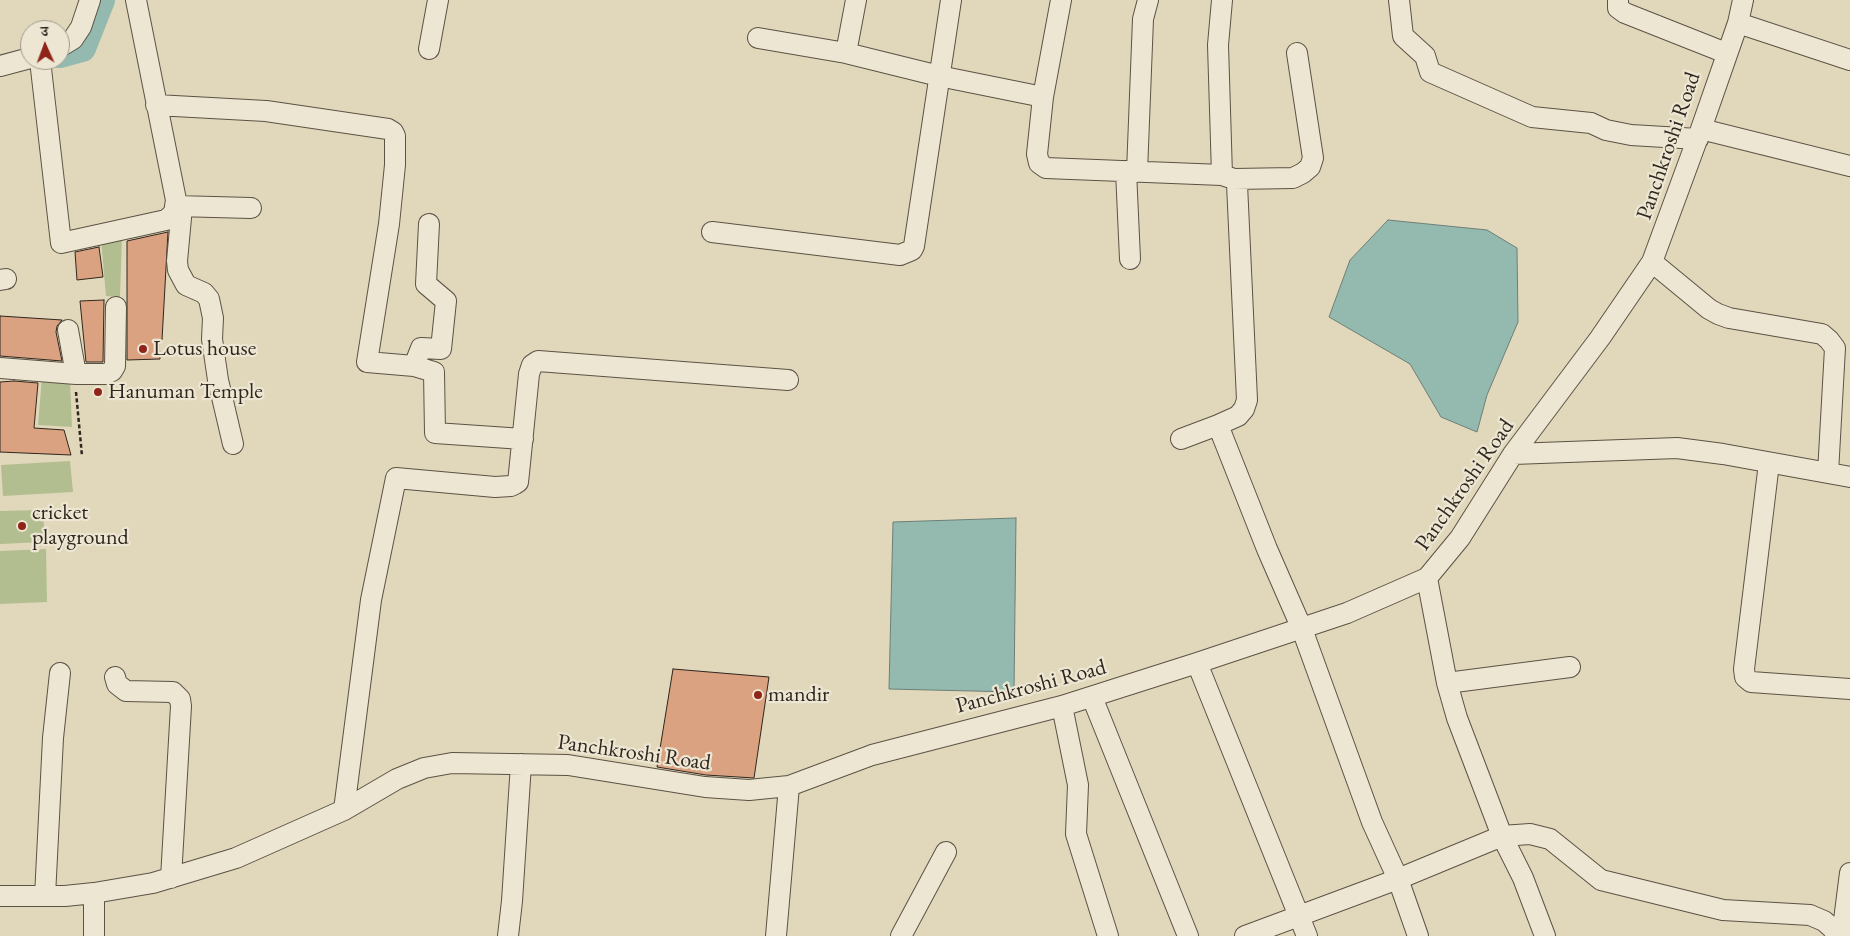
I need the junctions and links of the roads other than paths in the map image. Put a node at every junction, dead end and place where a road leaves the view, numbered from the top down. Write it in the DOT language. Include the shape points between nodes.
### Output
graph roads {
  1 [pos="90,0"];
  2 [pos="136,0"];
  3 [pos="438,0"];
  4 [pos="856,0"];
  5 [pos="951,0"];
  6 [pos="1061,0"];
  7 [pos="1148,0"];
  8 [pos="1222,0"];
  9 [pos="1399,0"];
  10 [pos="1618,0"];
  11 [pos="1742,0"];
  12 [pos="1738,23"];
  13 [pos="758,38"];
  14 [pos="70,41"];
  15 [pos="430,48"];
  16 [pos="1726,53"];
  17 [pos="846,54"];
  18 [pos="1297,54"];
  19 [pos="1850,60"];
  20 [pos="20,63"];
  21 [pos="0,66"];
  22 [pos="38,70"];
  23 [pos="939,76"];
  24 [pos="1044,97"];
  25 [pos="156,105"];
  26 [pos="1700,134"];
  27 [pos="1850,166"];
  28 [pos="1132,172"];
  29 [pos="1228,177"];
  30 [pos="179,206"];
  31 [pos="252,208"];
  32 [pos="429,224"];
  33 [pos="712,232"];
  34 [pos="1130,259"];
  35 [pos="1652,262"];
  36 [pos="116,306"];
  37 [pos="68,330"];
  38 [pos="414,366"];
  39 [pos="0,368"];
  40 [pos="788,380"];
  41 [pos="76,382"];
  42 [pos="1218,425"];
  43 [pos="523,439"];
  44 [pos="1181,439"];
  45 [pos="233,444"];
  46 [pos="1513,454"];
  47 [pos="1769,463"];
  48 [pos="1828,473"];
  49 [pos="1850,477"];
  50 [pos="1427,578"];
  51 [pos="1302,629"];
  52 [pos="1197,663"];
  53 [pos="1570,668"];
  54 [pos="60,673"];
  55 [pos="116,676"];
  56 [pos="1447,684"];
  57 [pos="1850,689"];
  58 [pos="1092,697"];
  59 [pos="1062,706"];
  60 [pos="520,764"];
  61 [pos="789,786"];
  62 [pos="344,810"];
  63 [pos="1502,836"];
  64 [pos="946,852"];
  65 [pos="1850,873"];
  66 [pos="171,878"];
  67 [pos="1398,878"];
  68 [pos="94,893"];
  69 [pos="0,896"];
  70 [pos="45,896"];
  71 [pos="1298,915"];
  72 [pos="94,936"];
  73 [pos="508,936"];
  74 [pos="776,936"];
  75 [pos="901,936"];
  76 [pos="1108,936"];
  77 [pos="1188,936"];
  78 [pos="1245,936"];
  79 [pos="1307,936"];
  80 [pos="1418,936"];
  81 [pos="1545,936"];
  82 [pos="1837,936"];
  83 [pos="1842,936"];
  1 -- 14 [label="street" via="81,27"];
  2 -- 25 [label="street"];
  3 -- 15 [label="street"];
  4 -- 17 [label="street"];
  5 -- 23 [label="street"];
  6 -- 24 [label="street"];
  7 -- 28 [label="street" via="1143,19"];
  8 -- 29 [label="street" via="1218,45"];
  9 -- 26 [label="street" via="1403,36 1425,56 1430,72 1532,117 1591,123 1631,136"];
  10 -- 16 [label="street" via="1618,8 1624,13"];
  11 -- 12 [label="street, Panchkroshi Road"];
  12 -- 16 [label="street, Panchkroshi Road"];
  12 -- 19 [label="street"];
  13 -- 17 [label="street"];
  16 -- 26 [label="street, Panchkroshi Road"];
  17 -- 23 [label="street"];
  18 -- 29 [label="street" via="1312,158 1310,167 1293,178"];
  20 -- 21 [label="street"];
  22 -- 30 [label="street" via="61,243 166,220"];
  23 -- 24 [label="street"];
  23 -- 33 [label="street" via="914,246 909,252 900,255"];
  24 -- 28 [label="street" via="1037,154 1039,163 1046,168"];
  25 -- 30 [label="street"];
  25 -- 38 [label="street" via="266,111 393,132 395,165 389,224 367,362"];
  26 -- 27 [label="street"];
  26 -- 35 [label="street, Panchkroshi Road"];
  28 -- 29 [label="street"];
  28 -- 34 [label="street"];
  29 -- 42 [label="street" via="1237,184 1247,400 1238,416"];
  30 -- 31 [label="street"];
  30 -- 45 [label="street" via="178,270 186,285 204,293 209,299 218,380"];
  32 -- 38 [label="street" via="426,284 446,301 441,349 421,348"];
  35 -- 46 [label="street, Panchkroshi Road"];
  35 -- 48 [label="street" via="1718,314 1822,334 1829,340 1834,348"];
  36 -- 41 [label="street" via="115,366 106,374"];
  37 -- 41 [label="street"];
  38 -- 43 [label="street" via="434,372 435,432"];
  39 -- 41 [label="street"];
  40 -- 43 [label="street" via="538,362 530,367"];
  42 -- 44 [label="street"];
  42 -- 51 [label="street"];
  43 -- 62 [label="street" via="518,482 512,486 396,478 371,600"];
  46 -- 47 [label="street" via="1677,448"];
  46 -- 50 [label="street, Panchkroshi Road" via="1460,538"];
  47 -- 48 [label="street"];
  47 -- 57 [label="street" via="1745,677 1751,682"];
  48 -- 49 [label="street"];
  50 -- 51 [label="street, Panchkroshi Road"];
  50 -- 56 [label="street"];
  51 -- 52 [label="street, Panchkroshi Road"];
  51 -- 67 [label="street" via="1372,822"];
  52 -- 58 [label="street, Panchkroshi Road"];
  52 -- 71 [label="street"];
  53 -- 56 [label="street"];
  54 -- 70 [label="street" via="53,738"];
  55 -- 66 [label="street" via="117,684 126,691 172,692 180,698"];
  56 -- 63 [label="street"];
  58 -- 59 [label="street, Panchkroshi Road"];
  58 -- 77 [label="street"];
  59 -- 61 [label="street, Panchkroshi Road" via="872,755"];
  59 -- 76 [label="street" via="1078,785 1076,834"];
  60 -- 61 [label="street, Panchkroshi Road" via="568,765 705,787 749,790"];
  60 -- 62 [label="street, Panchkroshi Road" via="452,763 424,768"];
  60 -- 73 [label="street"];
  61 -- 74 [label="street"];
  62 -- 66 [label="street, Panchkroshi Road" via="236,858"];
  63 -- 67 [label="street"];
  63 -- 81 [label="street" via="1523,878"];
  63 -- 82 [label="street" via="1530,834 1550,839 1602,880 1723,910 1810,915 1824,921"];
  64 -- 75 [label="street"];
  65 -- 83 [label="street"];
  66 -- 68 [label="street, Panchkroshi Road"];
  67 -- 71 [label="street"];
  67 -- 80 [label="street"];
  68 -- 70 [label="street, Panchkroshi Road"];
  68 -- 72 [label="street"];
  69 -- 70 [label="street, Panchkroshi Road"];
  71 -- 78 [label="street"];
  71 -- 79 [label="street"];
}
